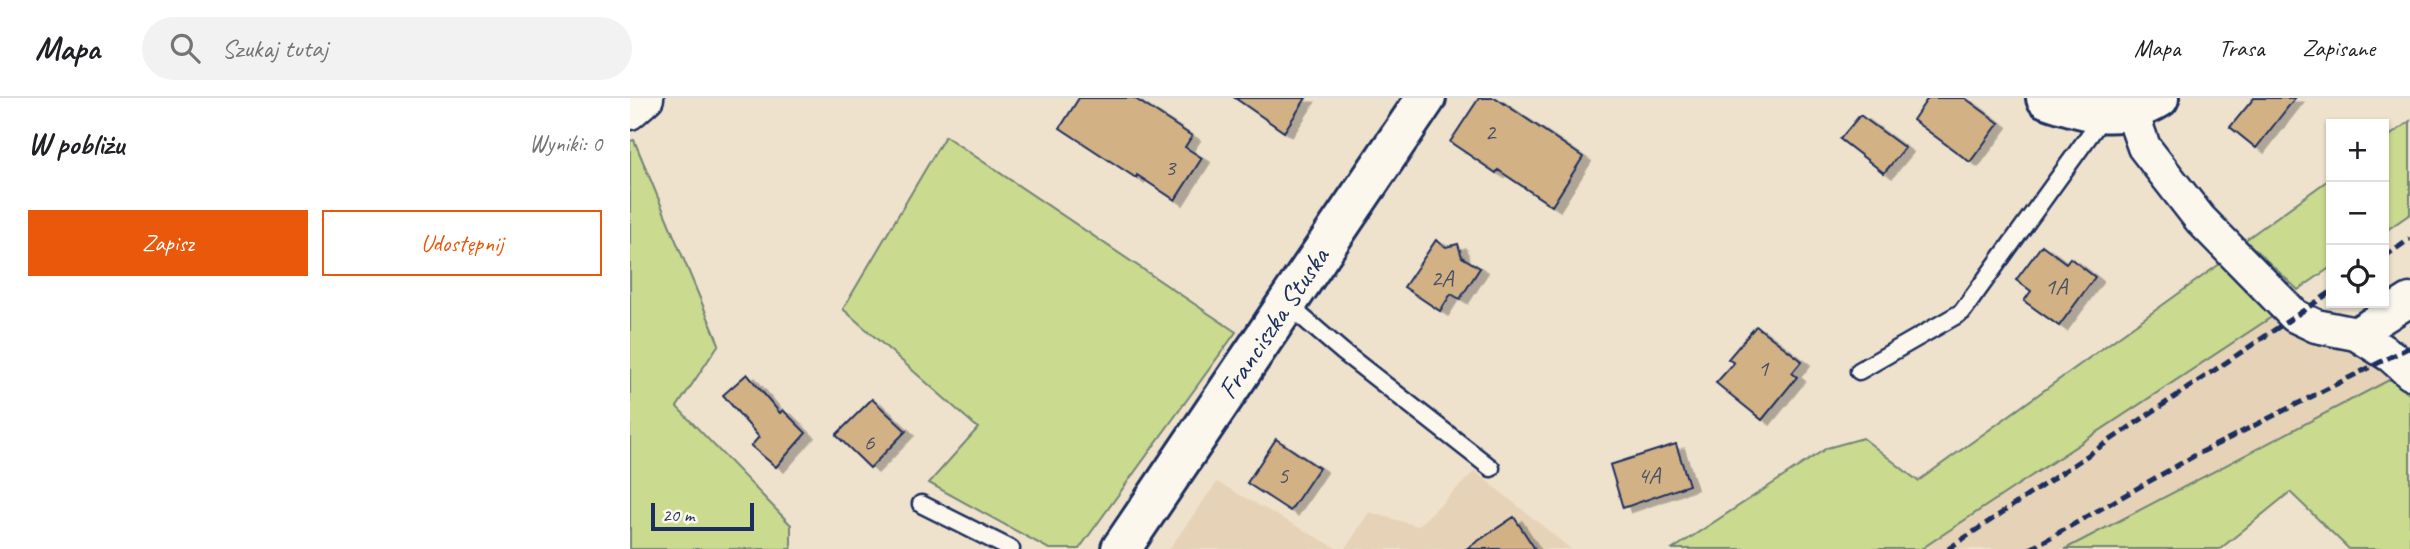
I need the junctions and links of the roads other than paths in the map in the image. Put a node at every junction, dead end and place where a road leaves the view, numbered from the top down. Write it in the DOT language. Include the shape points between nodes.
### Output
graph roads {
  1 [pos="648,98"];
  2 [pos="1426,98"];
  3 [pos="2046,98"];
  4 [pos="2132,107"];
  5 [pos="630,113"];
  6 [pos="2410,300"];
  7 [pos="1287,304"];
  8 [pos="2356,334"];
  9 [pos="1859,371"];
  10 [pos="2410,373"];
  11 [pos="1491,468"];
  12 [pos="921,504"];
  13 [pos="1011,549"];
  14 [pos="1121,549"];
  1 -- 5 [label="street"];
  2 -- 7 [label="street, Franciszka Stuska"];
  3 -- 4 [label="street" via="2097,114"];
  4 -- 8 [label="street" via="2144,148 2200,219 2267,290 2295,316 2316,326"];
  4 -- 9 [label="lane" via="1962,312"];
  6 -- 8 [label="street"];
  7 -- 11 [label="lane"];
  7 -- 14 [label="street, Franciszka Stuska"];
  8 -- 10 [label="street"];
  12 -- 13 [label="lane"];
}
